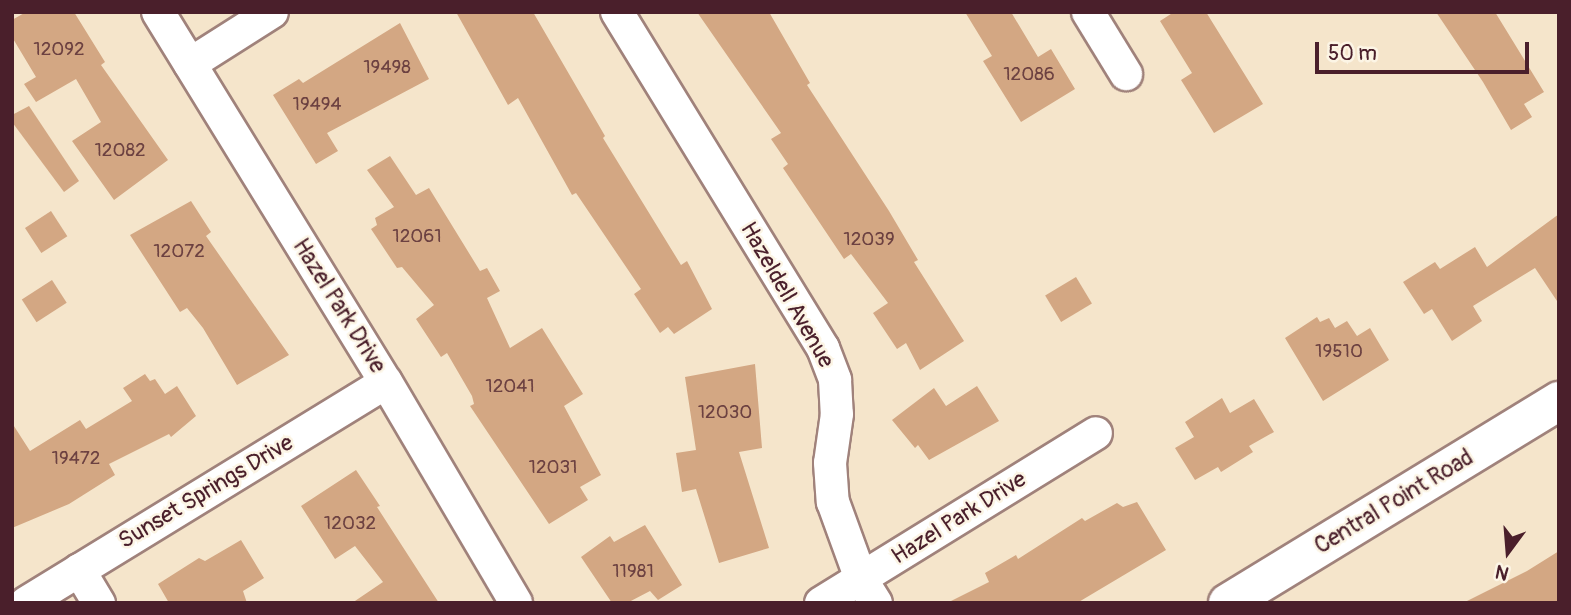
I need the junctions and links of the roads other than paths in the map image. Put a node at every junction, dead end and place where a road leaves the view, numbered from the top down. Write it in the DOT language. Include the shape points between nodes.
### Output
graph roads {
  1 [pos="158,12"];
  2 [pos="272,12"];
  3 [pos="617,12"];
  4 [pos="1088,12"];
  5 [pos="190,64"];
  6 [pos="1126,74"];
  7 [pos="386,382"];
  8 [pos="1559,401"];
  9 [pos="1096,433"];
  10 [pos="79,570"];
  11 [pos="869,591"];
  12 [pos="26,603"];
  13 [pos="99,603"];
  14 [pos="516,603"];
  15 [pos="821,603"];
  16 [pos="1228,603"];
  1 -- 5 [label="street, Hazel Park Drive"];
  2 -- 5 [label="street"];
  3 -- 11 [label="street, Hazeldell Avenue" via="823,348 835,380 837,414 830,463 833,502"];
  4 -- 6 [label="street"];
  5 -- 7 [label="street, Hazel Park Drive"];
  7 -- 10 [label="street, Sunset Springs Drive"];
  7 -- 14 [label="street, Hazel Park Drive"];
  8 -- 16 [label="street, Central Point Road"];
  9 -- 11 [label="street, Hazel Park Drive"];
  10 -- 12 [label="street, Sunset Springs Drive"];
  10 -- 13 [label="street"];
  11 -- 15 [label="street, Hazel Park Drive"];
}
